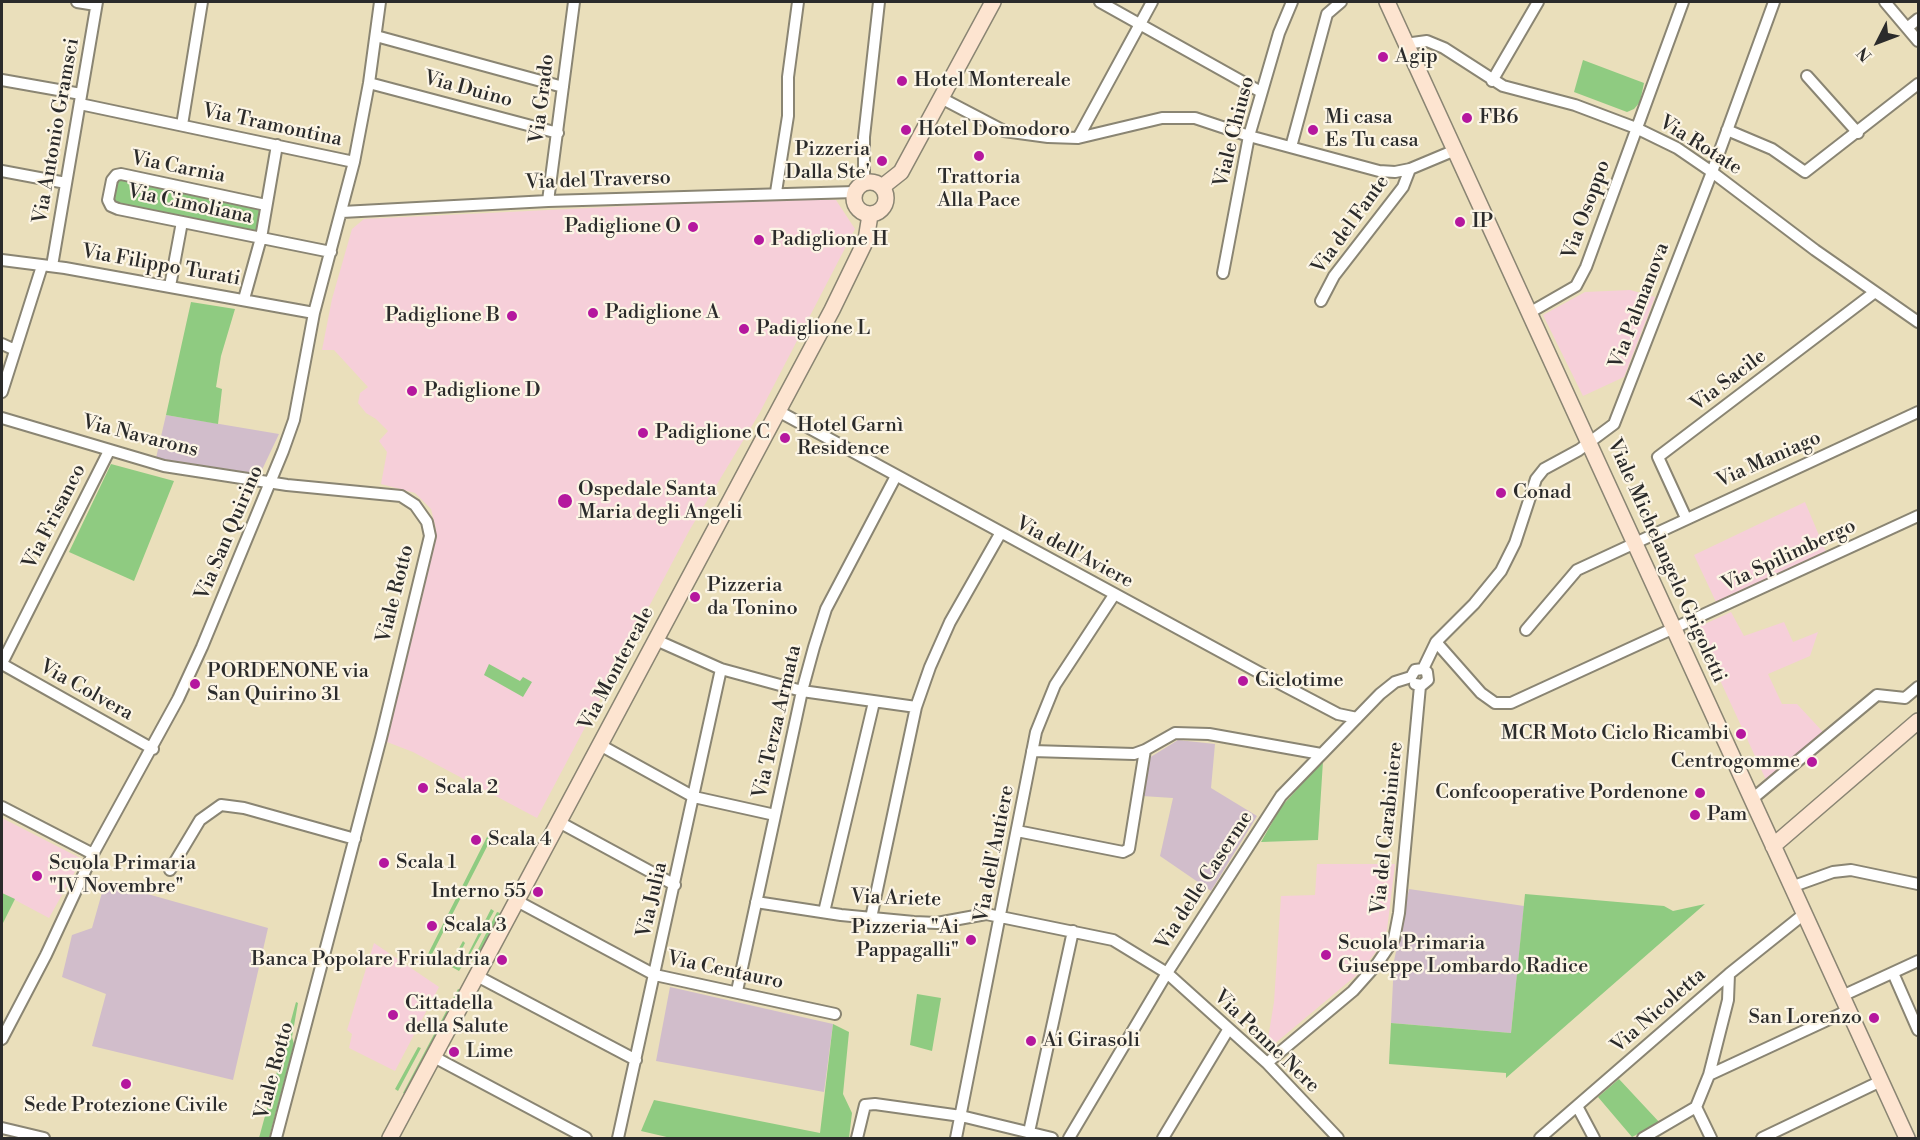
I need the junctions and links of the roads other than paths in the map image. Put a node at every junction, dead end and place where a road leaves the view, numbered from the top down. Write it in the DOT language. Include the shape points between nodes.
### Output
graph roads {
  1 [pos="77,2"];
  2 [pos="202,2"];
  3 [pos="380,2"];
  4 [pos="574,2"];
  5 [pos="798,2"];
  6 [pos="879,2"];
  7 [pos="993,2"];
  8 [pos="1100,2"];
  9 [pos="1152,2"];
  10 [pos="1292,2"];
  11 [pos="1341,2"];
  12 [pos="1387,2"];
  13 [pos="1538,2"];
  14 [pos="1683,2"];
  15 [pos="1774,2"];
  16 [pos="1885,2"];
  17 [pos="96,3"];
  18 [pos="1918,19"];
  19 [pos="1140,24"];
  20 [pos="1907,28"];
  21 [pos="376,36"];
  22 [pos="1918,41"];
  23 [pos="1405,44"];
  24 [pos="1807,76"];
  25 [pos="2,80"];
  26 [pos="1492,81"];
  27 [pos="369,83"];
  28 [pos="1918,84"];
  29 [pos="563,87"];
  30 [pos="1261,92"];
  31 [pos="940,98"];
  32 [pos="81,99"];
  33 [pos="182,125"];
  34 [pos="1636,128"];
  35 [pos="1727,130"];
  36 [pos="558,133"];
  37 [pos="1858,133"];
  38 [pos="1249,136"];
  39 [pos="1078,138"];
  40 [pos="277,145"];
  41 [pos="1291,147"];
  42 [pos="1453,151"];
  43 [pos="354,162"];
  44 [pos="1410,169"];
  45 [pos="2,171"];
  46 [pos="1712,172"];
  47 [pos="66,183"];
  48 [pos="861,187"];
  49 [pos="882,188"];
  50 [pos="776,192"];
  51 [pos="548,201"];
  52 [pos="266,205"];
  53 [pos="111,206"];
  54 [pos="342,212"];
  55 [pos="870,215"];
  56 [pos="182,222"];
  57 [pos="261,238"];
  58 [pos="331,252"];
  59 [pos="2,260"];
  60 [pos="47,266"];
  61 [pos="1223,273"];
  62 [pos="170,286"];
  63 [pos="1875,292"];
  64 [pos="244,299"];
  65 [pos="1321,301"];
  66 [pos="314,313"];
  67 [pos="1529,313"];
  68 [pos="1918,322"];
  69 [pos="2,344"];
  70 [pos="15,350"];
  71 [pos="2,392"];
  72 [pos="778,411"];
  73 [pos="1918,412"];
  74 [pos="2,418"];
  75 [pos="1589,443"];
  76 [pos="109,451"];
  77 [pos="896,476"];
  78 [pos="272,481"];
  79 [pos="1918,516"];
  80 [pos="1686,518"];
  81 [pos="1000,534"];
  82 [pos="1635,542"];
  83 [pos="1114,595"];
  84 [pos="1674,628"];
  85 [pos="1526,630"];
  86 [pos="656,640"];
  87 [pos="1436,642"];
  88 [pos="2,664"];
  89 [pos="721,669"];
  90 [pos="1423,669"];
  91 [pos="1411,677"];
  92 [pos="1420,686"];
  93 [pos="1918,687"];
  94 [pos="802,691"];
  95 [pos="874,702"];
  96 [pos="916,707"];
  97 [pos="1357,718"];
  98 [pos="1918,724"];
  99 [pos="600,745"];
  100 [pos="153,749"];
  101 [pos="1145,750"];
  102 [pos="1032,751"];
  103 [pos="1321,754"];
  104 [pos="694,797"];
  105 [pos="1751,800"];
  106 [pos="2,807"];
  107 [pos="775,815"];
  108 [pos="559,822"];
  109 [pos="1017,831"];
  110 [pos="355,839"];
  111 [pos="1773,846"];
  112 [pos="93,854"];
  113 [pos="170,870"];
  114 [pos="675,885"];
  115 [pos="1918,885"];
  116 [pos="1791,886"];
  117 [pos="517,901"];
  118 [pos="756,902"];
  119 [pos="824,912"];
  120 [pos="1804,914"];
  121 [pos="1002,916"];
  122 [pos="871,918"];
  123 [pos="1073,932"];
  124 [pos="1918,961"];
  125 [pos="1167,973"];
  126 [pos="1893,973"];
  127 [pos="1730,974"];
  128 [pos="655,975"];
  129 [pos="477,976"];
  130 [pos="737,991"];
  131 [pos="1842,996"];
  132 [pos="1849,1010"];
  133 [pos="834,1014"];
  134 [pos="1228,1030"];
  135 [pos="1918,1030"];
  136 [pos="2,1039"];
  137 [pos="434,1057"];
  138 [pos="636,1060"];
  139 [pos="1267,1063"];
  140 [pos="1709,1075"];
  141 [pos="1881,1081"];
  142 [pos="1577,1106"];
  143 [pos="1696,1107"];
  144 [pos="961,1116"];
  145 [pos="2,1128"];
  146 [pos="1029,1132"];
  147 [pos="44,1138"];
  148 [pos="276,1138"];
  149 [pos="392,1138"];
  150 [pos="586,1138"];
  151 [pos="618,1138"];
  152 [pos="857,1138"];
  153 [pos="956,1138"];
  154 [pos="1052,1138"];
  155 [pos="1069,1138"];
  156 [pos="1163,1138"];
  157 [pos="1338,1138"];
  158 [pos="1540,1138"];
  159 [pos="1594,1138"];
  160 [pos="1643,1138"];
  161 [pos="1711,1138"];
  162 [pos="1762,1138"];
  163 [pos="1907,1138"];
  1 -- 17 [label="street"];
  2 -- 33 [label="street, Via Tramontina"];
  3 -- 21 [label="street, Via San Quirino"];
  4 -- 29 [label="street, Via Grado"];
  5 -- 50 [label="street" via="788,77 788,116"];
  6 -- 48 [label="street"];
  7 -- 31 [label="main road"];
  8 -- 19 [label="street"];
  9 -- 19 [label="street"];
  10 -- 30 [label="street, Viale Chiuso"];
  11 -- 41 [label="street" via="1327,14"];
  12 -- 23 [label="main road, Viale Michelangelo Grigoletti"];
  13 -- 26 [label="street"];
  14 -- 34 [label="street, Via Osoppo"];
  15 -- 35 [label="street, Via Palmanova"];
  16 -- 20 [label="street"];
  17 -- 32 [label="street, Via Antonio Gramsci"];
  18 -- 20 [label="street"];
  19 -- 30 [label="street"];
  19 -- 39 [label="street"];
  20 -- 22 [label="street"];
  21 -- 27 [label="street, Via San Quirino"];
  21 -- 29 [label="street"];
  23 -- 26 [label="street, Via Rotate" via="1427,41 1444,48"];
  23 -- 42 [label="main road, Viale Michelangelo Grigoletti"];
  24 -- 37 [label="street"];
  25 -- 32 [label="street, Via Tramontina"];
  26 -- 34 [label="street, Via Rotate"];
  27 -- 36 [label="street, Via Duino"];
  27 -- 43 [label="street, Via San Quirino"];
  28 -- 37 [label="street"];
  29 -- 36 [label="street, Via Grado"];
  30 -- 38 [label="street, Viale Chiuso"];
  31 -- 39 [label="street, Via del Fante" via="1004,131"];
  31 -- 49 [label="main road" via="901,172"];
  32 -- 33 [label="street, Via Tramontina"];
  32 -- 47 [label="street, Via Antonio Gramsci"];
  33 -- 40 [label="street, Via Tramontina"];
  34 -- 46 [label="street, Via Rotate" via="1677,148"];
  34 -- 67 [label="street, Via Osoppo" via="1576,286"];
  35 -- 37 [label="street" via="1772,149 1805,172"];
  35 -- 46 [label="street, Via Palmanova"];
  36 -- 51 [label="street, Via Grado"];
  38 -- 39 [label="street, Via del Fante" via="1195,118 1162,118"];
  38 -- 41 [label="street, Via del Fante"];
  38 -- 61 [label="street, Viale Chiuso"];
  40 -- 43 [label="street, Via Tramontina"];
  40 -- 52 [label="street"];
  41 -- 44 [label="street, Via del Fante" via="1379,171"];
  42 -- 44 [label="street, Via del Fante"];
  42 -- 67 [label="main road, Viale Michelangelo Grigoletti"];
  43 -- 54 [label="street, Via San Quirino"];
  44 -- 65 [label="street, Via del Fante" via="1402,187 1334,276"];
  45 -- 47 [label="street"];
  46 -- 63 [label="street, Via Rotate"];
  46 -- 75 [label="street, Via Palmanova" via="1614,423"];
  47 -- 60 [label="street, Via Antonio Gramsci"];
  48 -- 49 [label="main road" via="875,183"];
  48 -- 50 [label="street, Via del Traverso"];
  48 -- 55 [label="main road" via="856,207"];
  49 -- 55 [label="main road" via="886,203 880,212"];
  50 -- 51 [label="street, Via del Traverso"];
  51 -- 54 [label="street, Via del Traverso"];
  52 -- 53 [label="street, Via Carnia" via="121,174 112,180 108,200"];
  52 -- 57 [label="street"];
  53 -- 56 [label="street, Via Cimoliana"];
  54 -- 58 [label="street, Via San Quirino"];
  55 -- 72 [label="main road, Via Montereale" via="866,240"];
  56 -- 57 [label="street, Via Cimoliana"];
  56 -- 62 [label="street"];
  57 -- 58 [label="street, Via Cimoliana"];
  57 -- 64 [label="street, Via Cimoliana"];
  58 -- 66 [label="street, Via San Quirino"];
  59 -- 60 [label="street, Via Filippo Turati"];
  60 -- 62 [label="street, Via Filippo Turati"];
  60 -- 70 [label="street, Via Antonio Gramsci"];
  62 -- 64 [label="street, Via Filippo Turati"];
  63 -- 68 [label="street, Via Rotate"];
  63 -- 80 [label="street, Via Sacile" via="1658,457"];
  64 -- 66 [label="street, Via Filippo Turati"];
  66 -- 78 [label="street, Via San Quirino" via="294,420"];
  67 -- 75 [label="main road, Viale Michelangelo Grigoletti"];
  69 -- 70 [label="street"];
  70 -- 71 [label="street, Via Antonio Gramsci"];
  72 -- 77 [label="street, Via dell'Aviere"];
  72 -- 86 [label="main road, Via Montereale"];
  73 -- 80 [label="street, Via Maniago"];
  74 -- 76 [label="street, Via Navarons"];
  75 -- 82 [label="main road, Viale Michelangelo Grigoletti"];
  75 -- 87 [label="street" via="1544,469 1536,479 1515,543 1501,571"];
  76 -- 78 [label="street, Via Navarons" via="164,465"];
  76 -- 88 [label="street, Via Frisanco"];
  77 -- 81 [label="street, Via dell'Aviere"];
  77 -- 94 [label="street, Via Terza Armata" via="826,609"];
  78 -- 100 [label="street, Via San Quirino" via="202,647"];
  78 -- 110 [label="street, Viale Rotto" via="401,496 421,511 429,530"];
  79 -- 84 [label="street, Via Spilimbergo"];
  80 -- 82 [label="street, Via Maniago"];
  81 -- 83 [label="street, Via dell'Aviere"];
  81 -- 96 [label="street" via="950,622"];
  82 -- 84 [label="main road, Viale Michelangelo Grigoletti"];
  82 -- 85 [label="street, Via Maniago" via="1577,570"];
  83 -- 97 [label="street, Via dell'Aviere" via="1338,714"];
  83 -- 102 [label="street, Via dell'Autiere" via="1054,685"];
  84 -- 87 [label="street, Via Spilimbergo" via="1510,703 1495,703 1481,693"];
  84 -- 105 [label="main road, Viale Michelangelo Grigoletti"];
  86 -- 89 [label="street"];
  86 -- 99 [label="main road, Via Montereale"];
  87 -- 90 [label="street"];
  88 -- 100 [label="street, Via Colvera"];
  89 -- 94 [label="street"];
  89 -- 104 [label="street, Via Julia"];
  90 -- 91 [label="street, Via delle Caserme" via="1414,670"];
  90 -- 92 [label="street" via="1428,677"];
  91 -- 92 [label="street"];
  91 -- 97 [label="street, Via delle Caserme" via="1395,682"];
  92 -- 139 [label="street, Via del Carabiniere" via="1400,913 1394,939 1353,991"];
  93 -- 105 [label="street" via="1905,698 1877,695"];
  94 -- 95 [label="street"];
  94 -- 107 [label="street, Via Terza Armata"];
  95 -- 96 [label="street"];
  95 -- 119 [label="street"];
  96 -- 122 [label="street"];
  97 -- 103 [label="street, Via delle Caserme"];
  98 -- 111 [label="main road"];
  99 -- 104 [label="street"];
  99 -- 108 [label="main road, Via Montereale"];
  100 -- 112 [label="street, Via San Quirino"];
  101 -- 102 [label="street" via="1134,754"];
  101 -- 103 [label="street" via="1175,733 1209,734"];
  101 -- 109 [label="street" via="1129,849 1123,852"];
  102 -- 109 [label="street, Via dell'Autiere"];
  103 -- 125 [label="street, Via delle Caserme" via="1281,796"];
  104 -- 107 [label="street"];
  104 -- 114 [label="street, Via Julia"];
  105 -- 111 [label="main road, Viale Michelangelo Grigoletti"];
  106 -- 112 [label="street"];
  107 -- 118 [label="street, Via Terza Armata"];
  108 -- 114 [label="street"];
  108 -- 117 [label="main road, Via Montereale"];
  109 -- 121 [label="street, Via dell'Autiere"];
  110 -- 113 [label="street" via="244,807 221,805 200,820"];
  110 -- 148 [label="street, Viale Rotto"];
  111 -- 116 [label="main road, Viale Michelangelo Grigoletti"];
  112 -- 136 [label="street, Via San Quirino"];
  114 -- 128 [label="street, Via Julia"];
  115 -- 116 [label="street" via="1851,870"];
  116 -- 120 [label="main road, Viale Michelangelo Grigoletti"];
  117 -- 128 [label="street, Via Centauro"];
  117 -- 129 [label="main road, Via Montereale"];
  118 -- 119 [label="street, Via Ariete"];
  118 -- 130 [label="street, Via Terza Armata"];
  119 -- 122 [label="street, Via Ariete"];
  120 -- 127 [label="street, Via Nicoletta"];
  120 -- 131 [label="main road, Viale Michelangelo Grigoletti"];
  121 -- 122 [label="street, Via Ariete" via="966,916 937,923"];
  121 -- 123 [label="street, Via Ariete"];
  121 -- 144 [label="street, Via dell'Autiere"];
  123 -- 125 [label="street, Via Ariete" via="1113,940"];
  123 -- 146 [label="street"];
  124 -- 126 [label="street"];
  125 -- 134 [label="street, Via Penne Nere"];
  125 -- 155 [label="street, Via delle Caserme"];
  126 -- 131 [label="street"];
  126 -- 135 [label="street"];
  127 -- 140 [label="street" via="1728,1000"];
  127 -- 142 [label="street, Via Nicoletta"];
  128 -- 130 [label="street, Via Centauro"];
  128 -- 138 [label="street, Via Julia"];
  129 -- 137 [label="main road, Via Montereale"];
  129 -- 138 [label="street"];
  130 -- 133 [label="street, Via Centauro"];
  131 -- 132 [label="main road, Viale Michelangelo Grigoletti"];
  132 -- 140 [label="street"];
  132 -- 141 [label="main road, Viale Michelangelo Grigoletti"];
  134 -- 139 [label="street, Via Penne Nere"];
  134 -- 156 [label="street"];
  137 -- 149 [label="main road, Via Montereale"];
  137 -- 150 [label="street"];
  138 -- 151 [label="street, Via Julia"];
  139 -- 157 [label="street, Via Penne Nere"];
  140 -- 143 [label="street"];
  141 -- 162 [label="street"];
  141 -- 163 [label="main road, Viale Michelangelo Grigoletti"];
  142 -- 158 [label="street, Via Nicoletta"];
  142 -- 159 [label="street"];
  143 -- 160 [label="street"];
  143 -- 161 [label="street"];
  144 -- 146 [label="street"];
  144 -- 152 [label="street" via="875,1104 865,1106"];
  144 -- 153 [label="street, Via dell'Autiere"];
  145 -- 147 [label="street"];
  146 -- 154 [label="street"];
}
